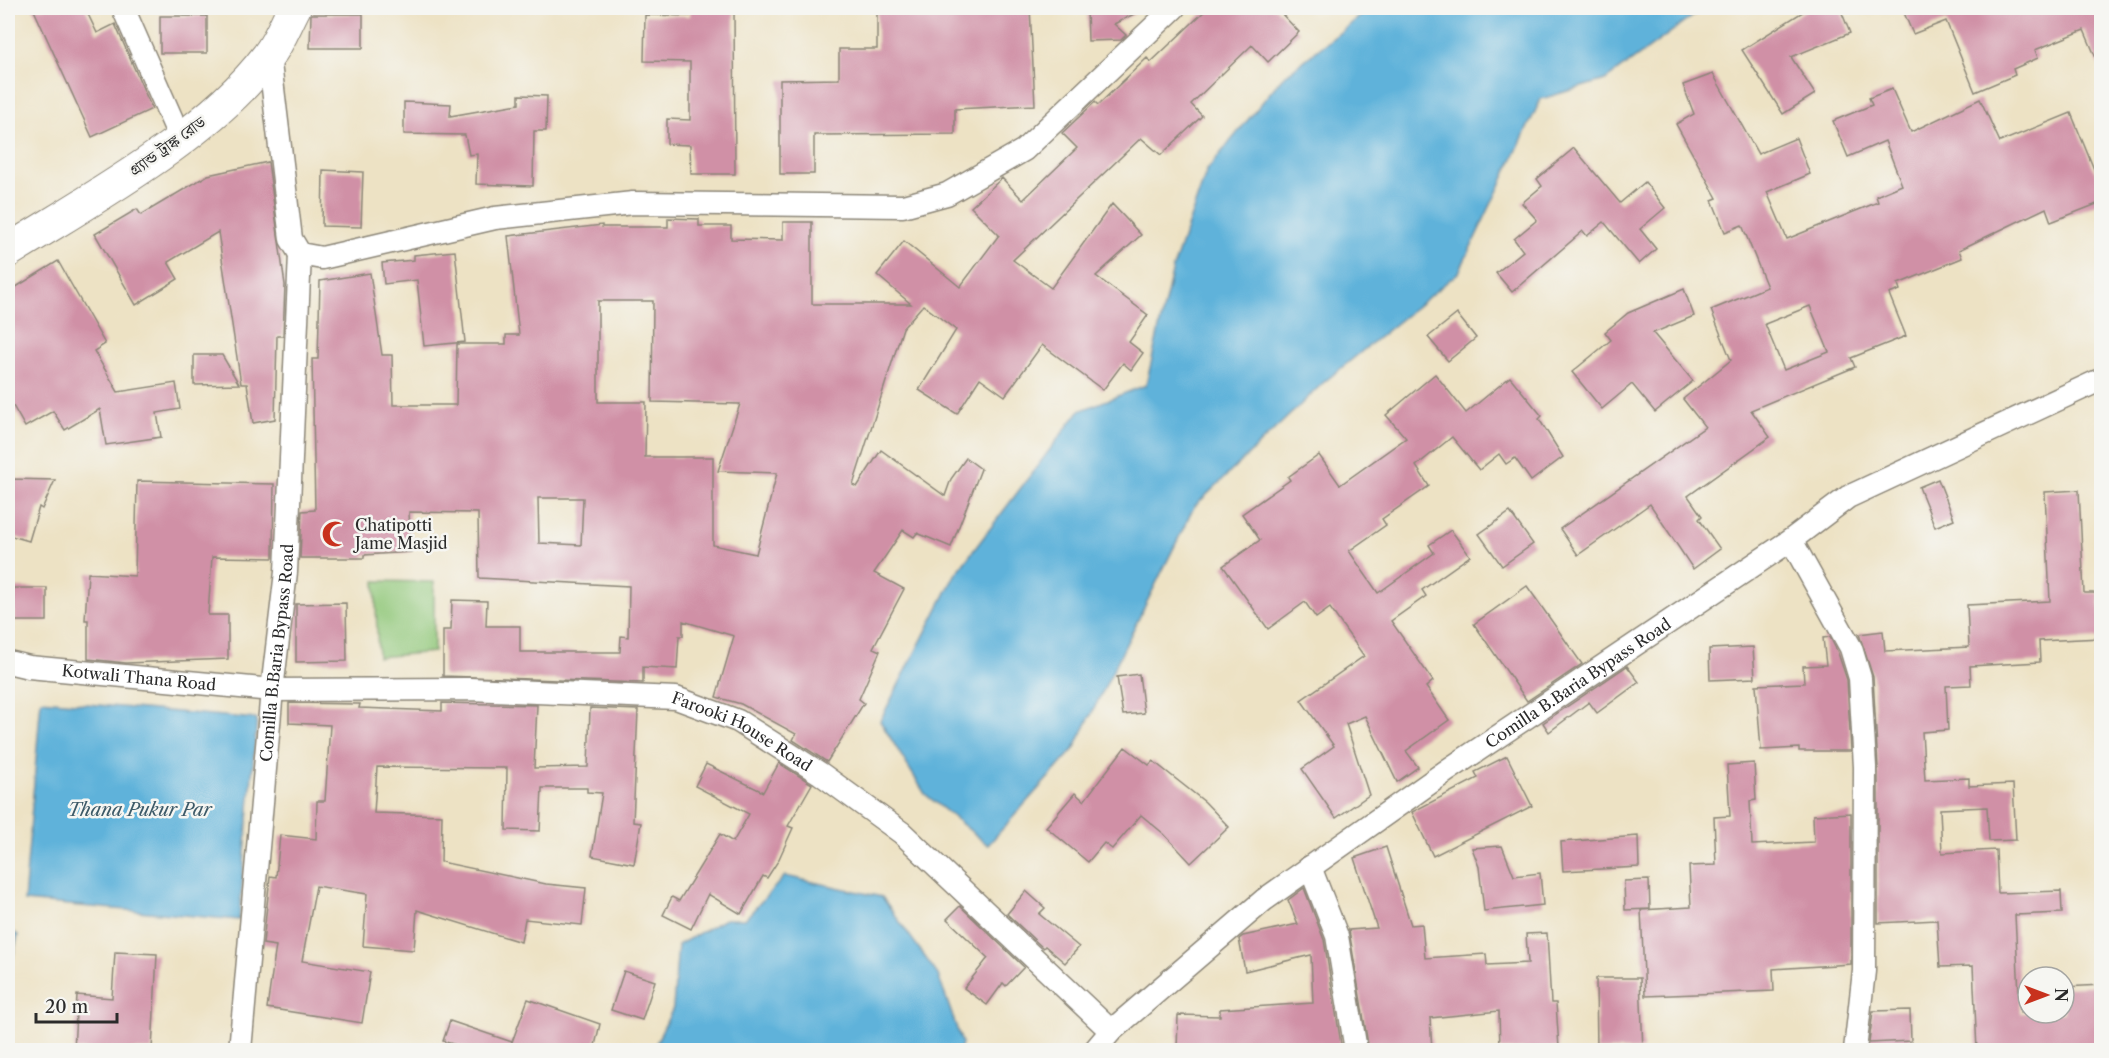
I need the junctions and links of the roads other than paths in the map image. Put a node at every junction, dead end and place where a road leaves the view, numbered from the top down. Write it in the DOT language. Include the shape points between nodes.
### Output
graph roads {
  1 [pos="123,8"];
  2 [pos="294,8"];
  3 [pos="1174,8"];
  4 [pos="269,55"];
  5 [pos="180,138"];
  6 [pos="8,251"];
  7 [pos="300,254"];
  8 [pos="2102,379"];
  9 [pos="1791,540"];
  10 [pos="8,662"];
  11 [pos="272,690"];
  12 [pos="1310,867"];
  13 [pos="1111,1031"];
  14 [pos="240,1050"];
  15 [pos="1095,1050"];
  16 [pos="1356,1050"];
  17 [pos="1855,1050"];
  1 -- 5 [label="street"];
  2 -- 4 [label="highway, গ্র্যান্ড ট্রাঙ্ক রোড"];
  3 -- 7 [label="street" via="1024,150 947,194 925,201 903,206 633,203 495,218 322,258"];
  4 -- 5 [label="highway, গ্র্যান্ড ট্রাঙ্ক রোড" via="235,93"];
  4 -- 7 [label="street" via="291,239"];
  5 -- 6 [label="highway, গ্র্যান্ড ট্রাঙ্ক রোড"];
  7 -- 11 [label="street, Comilla B.Baria Bypass Road" via="286,572"];
  8 -- 9 [label="street, Comilla B.Baria Bypass Road" via="1848,497"];
  9 -- 12 [label="street, Comilla B.Baria Bypass Road"];
  9 -- 17 [label="street" via="1851,648 1860,678 1865,767 1864,971"];
  10 -- 11 [label="street, Kotwali Thana Road" via="29,668"];
  11 -- 13 [label="street, Farooki House Road" via="469,688 676,698 738,721 821,774 902,833"];
  11 -- 14 [label="street, Comilla B.Baria Bypass Road"];
  12 -- 13 [label="street, Comilla B.Baria Bypass Road" via="1264,900"];
  12 -- 16 [label="street" via="1338,936"];
  13 -- 15 [label="street, Comilla B.Baria Bypass Road"];
}
